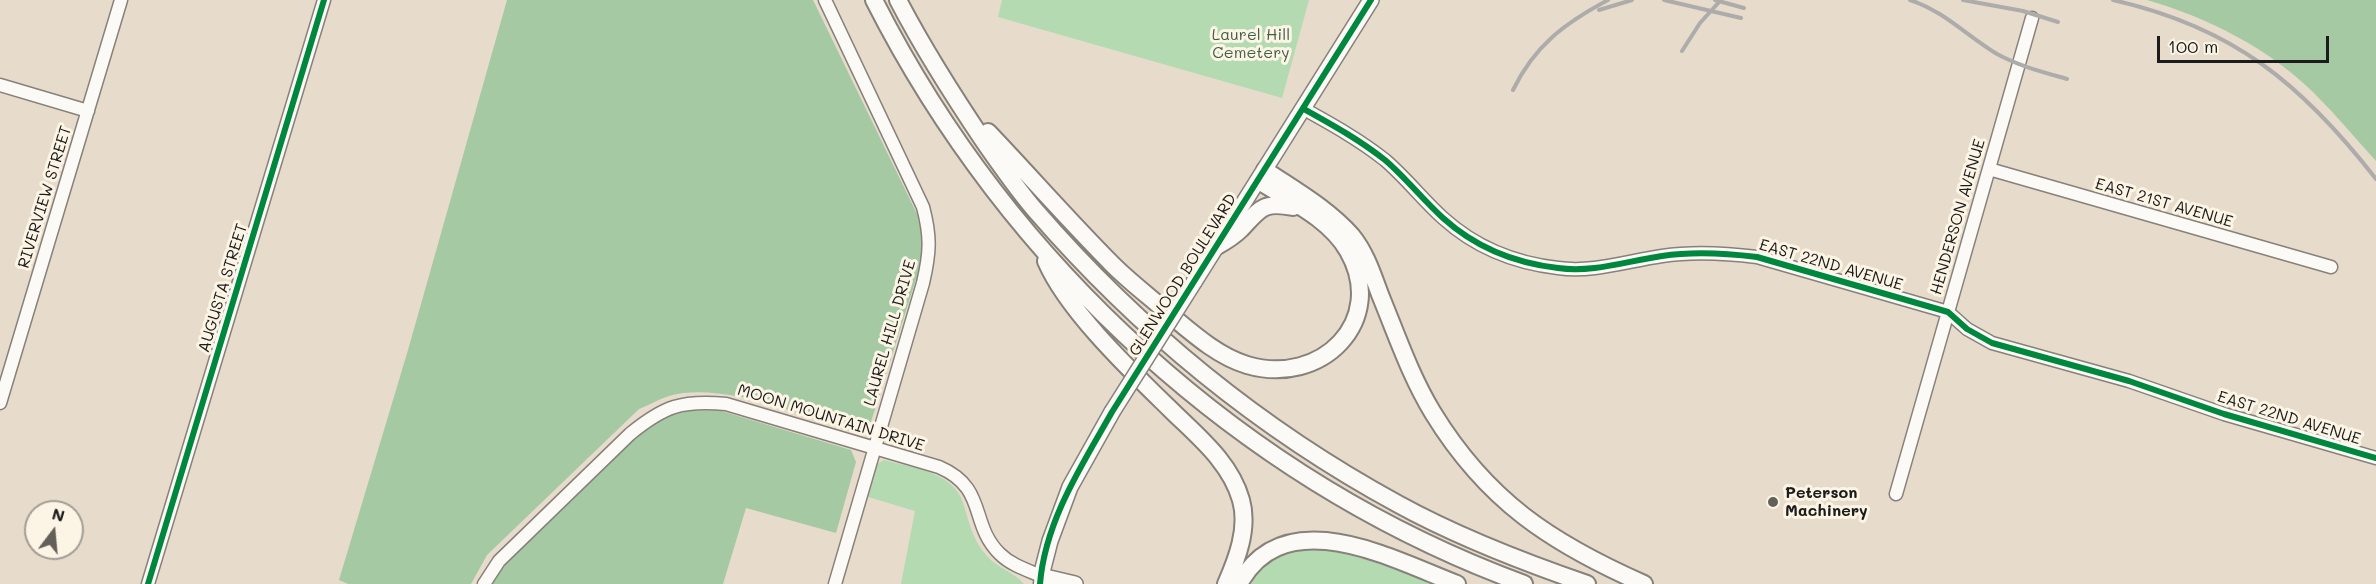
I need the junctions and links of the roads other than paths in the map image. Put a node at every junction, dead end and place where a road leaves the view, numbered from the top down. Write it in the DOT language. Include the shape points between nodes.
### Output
graph roads {
  1 [pos="121,0"];
  2 [pos="324,0"];
  3 [pos="825,0"];
  4 [pos="873,0"];
  5 [pos="898,0"];
  6 [pos="1371,0"];
  7 [pos="2032,18"];
  8 [pos="0,85"];
  9 [pos="952,94"];
  10 [pos="1304,109"];
  11 [pos="88,111"];
  12 [pos="1989,170"];
  13 [pos="1262,176"];
  14 [pos="1301,208"];
  15 [pos="1040,246"];
  16 [pos="1217,246"];
  17 [pos="2331,267"];
  18 [pos="1948,312"];
  19 [pos="0,403"];
  20 [pos="874,448"];
  21 [pos="2376,458"];
  22 [pos="1896,494"];
  23 [pos="1041,580"];
  24 [pos="148,584"];
  25 [pos="484,584"];
  26 [pos="835,584"];
  27 [pos="1075,584"];
  28 [pos="1226,584"];
  29 [pos="1239,584"];
  30 [pos="1457,584"];
  31 [pos="1524,584"];
  32 [pos="1587,584"];
  33 [pos="1644,584"];
  1 -- 11 [label="street, RIVERVIEW STREET"];
  2 -- 24 [label="street, AUGUSTA STREET"];
  3 -- 20 [label="street, LAUREL HILL DRIVE" via="922,207 930,232 923,283"];
  4 -- 15 [label="highway" via="950,132"];
  5 -- 9 [label="highway"];
  6 -- 10 [label="main road, GLENWOOD BOULEVARD"];
  7 -- 12 [label="street, HENDERSON AVENUE"];
  8 -- 11 [label="street"];
  9 -- 14 [label="highway" via="1114,267 1195,335 1246,365 1290,370 1312,363 1342,341 1357,310 1357,267 1347,248"];
  9 -- 32 [label="highway" via="1034,209 1102,282 1212,382 1324,462 1400,505 1532,565"];
  10 -- 13 [label="main road, GLENWOOD BOULEVARD"];
  10 -- 18 [label="street, EAST 22ND AVENUE" via="1384,160 1463,235 1490,251 1523,263 1591,269 1663,256 1726,253 1792,266"];
  11 -- 19 [label="street, RIVERVIEW STREET"];
  12 -- 17 [label="street, EAST 21ST AVENUE"];
  12 -- 18 [label="street, HENDERSON AVENUE"];
  13 -- 14 [label="highway"];
  13 -- 16 [label="main road, GLENWOOD BOULEVARD"];
  13 -- 33 [label="highway" via="1321,207 1353,238 1367,260 1419,387 1476,472 1536,528 1577,553"];
  14 -- 16 [label="highway" via="1279,204 1260,208 1232,237"];
  15 -- 28 [label="highway" via="1053,276 1084,319 1209,447 1235,483 1244,520"];
  15 -- 31 [label="highway" via="1111,323 1159,367 1293,468 1367,512"];
  16 -- 23 [label="main road, GLENWOOD BOULEVARD, bridge" via="1112,412 1070,487 1050,541"];
  18 -- 21 [label="street, EAST 22ND AVENUE" via="1992,343"];
  18 -- 22 [label="street, HENDERSON AVENUE"];
  20 -- 23 [label="street, MOON MOUNTAIN DRIVE" via="953,473 974,498 987,539 1000,555"];
  20 -- 25 [label="street, MOON MOUNTAIN DRIVE" via="726,404 697,401 672,407 630,434 499,561"];
  20 -- 26 [label="street, LAUREL HILL DRIVE"];
  23 -- 27 [label="main road"];
  29 -- 30 [label="highway" via="1257,559 1272,550 1315,539 1367,550"];
}
